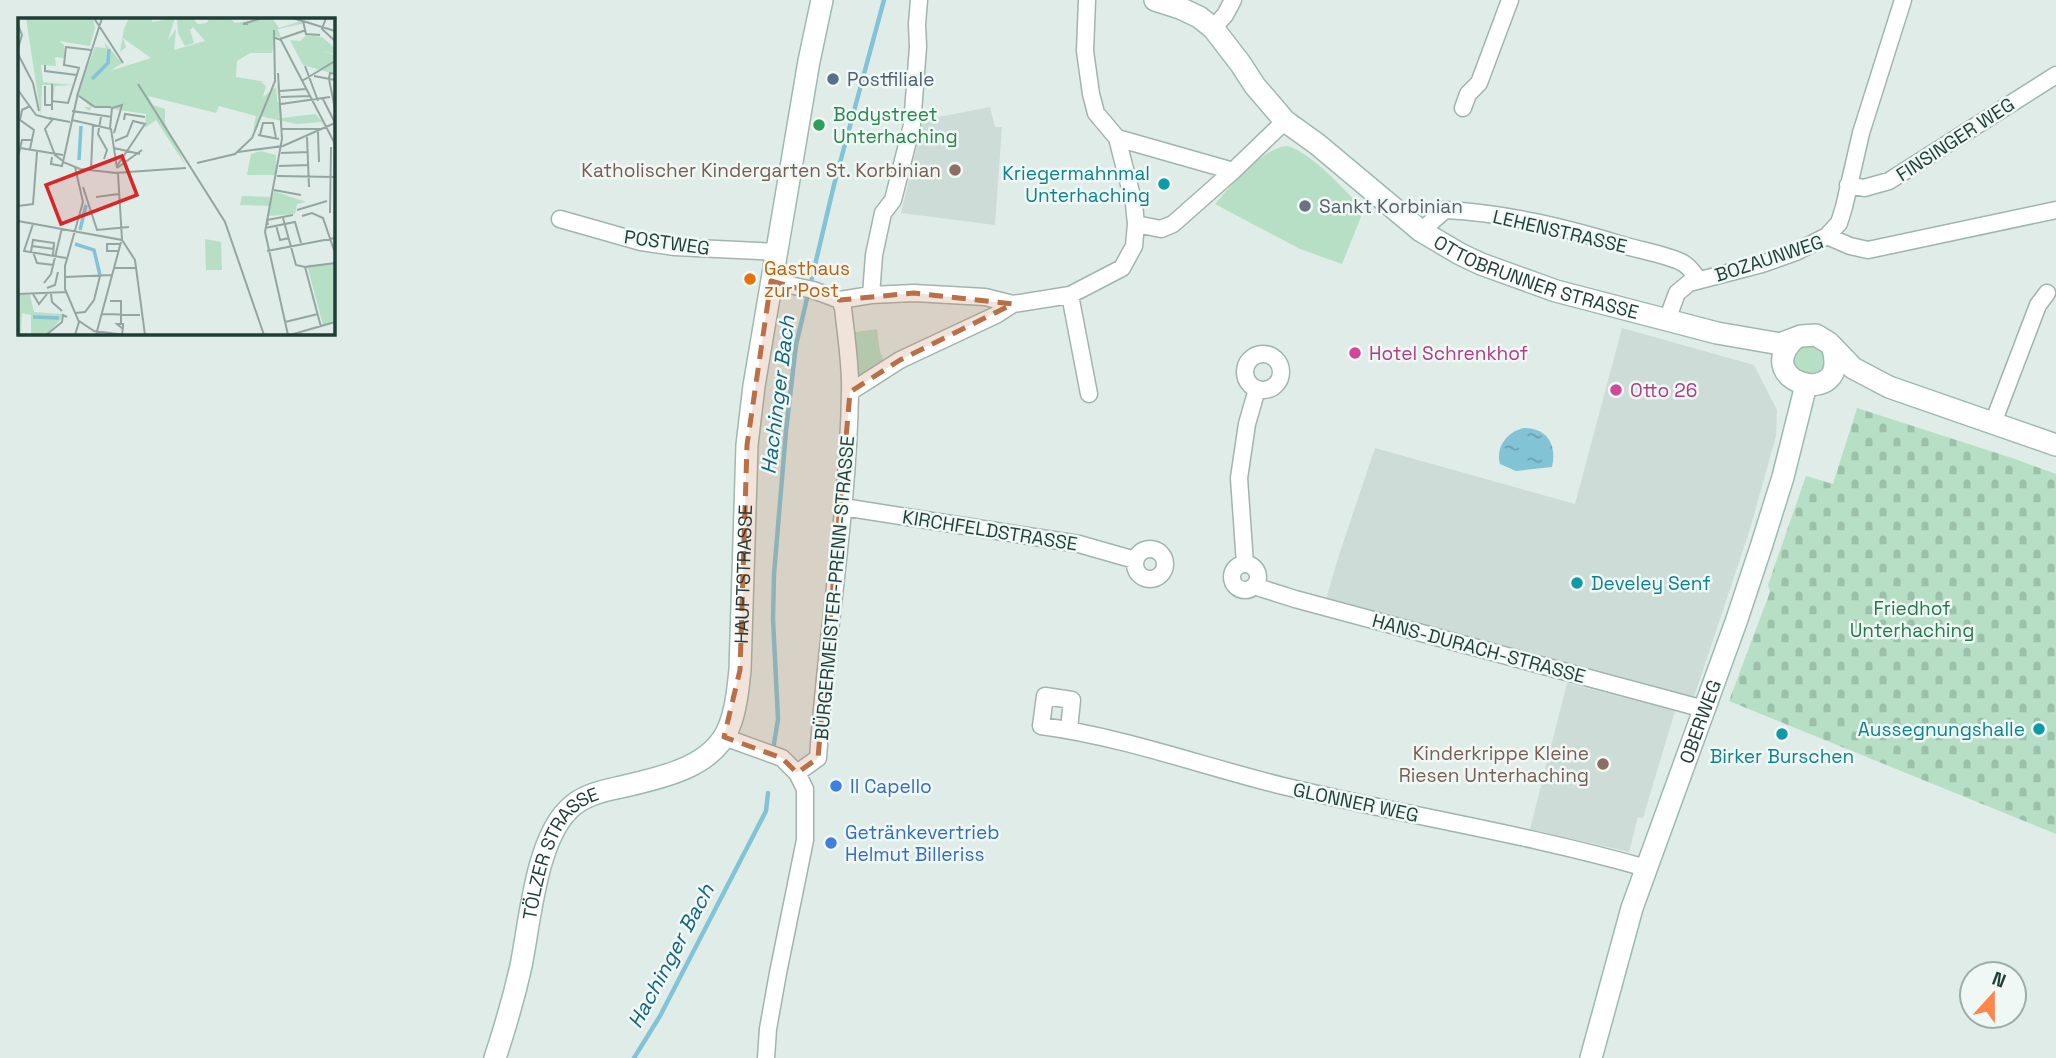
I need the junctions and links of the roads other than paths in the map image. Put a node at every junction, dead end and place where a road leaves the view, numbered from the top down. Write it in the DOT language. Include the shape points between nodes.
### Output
graph roads {
  1 [pos="822,0"];
  2 [pos="919,0"];
  3 [pos="1087,0"];
  4 [pos="1155,0"];
  5 [pos="1233,0"];
  6 [pos="1510,0"];
  7 [pos="1903,0"];
  8 [pos="1213,28"];
  9 [pos="2056,75"];
  10 [pos="1463,108"];
  11 [pos="1284,121"];
  12 [pos="1117,138"];
  13 [pos="1233,171"];
  14 [pos="1848,185"];
  15 [pos="2056,210"];
  16 [pos="560,219"];
  17 [pos="1136,224"];
  18 [pos="1422,231"];
  19 [pos="1827,236"];
  20 [pos="777,252"];
  21 [pos="1698,279"];
  22 [pos="771,281"];
  23 [pos="2047,293"];
  24 [pos="871,295"];
  25 [pos="1070,295"];
  26 [pos="840,300"];
  27 [pos="1013,303"];
  28 [pos="1667,320"];
  29 [pos="1717,333"];
  30 [pos="1794,339"];
  31 [pos="1833,349"];
  32 [pos="1785,368"];
  33 [pos="1816,383"];
  34 [pos="1889,387"];
  35 [pos="1257,389"];
  36 [pos="850,392"];
  37 [pos="1089,394"];
  38 [pos="1993,423"];
  39 [pos="2056,445"];
  40 [pos="843,507"];
  41 [pos="1135,560"];
  42 [pos="1704,709"];
  43 [pos="1069,729"];
  44 [pos="724,737"];
  45 [pos="797,773"];
  46 [pos="1646,868"];
  47 [pos="495,1058"];
  48 [pos="766,1058"];
  49 [pos="1591,1058"];
  1 -- 20 [label="main road, HAUPTSTRASSE"];
  2 -- 24 [label="street" via="912,125 893,200 883,213"];
  3 -- 12 [label="street" via="1085,51 1091,94 1096,113"];
  4 -- 8 [label="main road, OTTOBRUNNER STRASSE" via="1199,17"];
  5 -- 8 [label="street"];
  6 -- 10 [label="street" via="1479,83"];
  7 -- 14 [label="street"];
  8 -- 11 [label="main road, OTTOBRUNNER STRASSE"];
  9 -- 14 [label="street, FINSINGER WEG" via="1889,181 1864,188"];
  11 -- 13 [label="street"];
  11 -- 18 [label="main road, OTTOBRUNNER STRASSE"];
  12 -- 13 [label="street"];
  12 -- 17 [label="street"];
  13 -- 17 [label="street" via="1174,224 1161,229"];
  14 -- 19 [label="street" via="1839,223"];
  15 -- 19 [label="street, BOZAUNWEG" via="1868,250"];
  16 -- 20 [label="street, POSTWEG" via="641,242"];
  17 -- 25 [label="street" via="1134,246 1122,268"];
  18 -- 21 [label="street, LEHENSTRASSE" via="1445,210 1479,212 1636,248 1683,263"];
  18 -- 28 [label="main road, OTTOBRUNNER STRASSE" via="1471,259 1537,284"];
  19 -- 21 [label="street, BOZAUNWEG" via="1762,264"];
  20 -- 22 [label="main road, HAUPTSTRASSE"];
  21 -- 28 [label="street, BOZAUNWEG" via="1677,293"];
  22 -- 26 [label="street"];
  22 -- 44 [label="main road, HAUPTSTRASSE" via="747,445 738,692"];
  23 -- 38 [label="street" via="2038,305"];
  24 -- 26 [label="street"];
  24 -- 27 [label="street" via="954,294"];
  25 -- 27 [label="street"];
  25 -- 37 [label="street"];
  26 -- 36 [label="street, BÜRGERMEISTER-PRENN-STRASSE"];
  27 -- 36 [label="street" via="900,360"];
  28 -- 29 [label="main road, OTTOBRUNNER STRASSE"];
  29 -- 30 [label="main road, OTTOBRUNNER STRASSE" via="1780,344"];
  29 -- 32 [label="main road, OTTOBRUNNER STRASSE"];
  30 -- 31 [label="main road, OTTOBRUNNER STRASSE" via="1816,335"];
  30 -- 32 [label="main road" via="1785,352"];
  31 -- 33 [label="main road" via="1835,366"];
  31 -- 34 [label="main road, OTTOBRUNNER STRASSE" via="1853,368"];
  32 -- 33 [label="main road, OTTOBRUNNER STRASSE" via="1793,380"];
  33 -- 34 [label="main road, OTTOBRUNNER STRASSE"];
  33 -- 42 [label="main road, OBERWEG"];
  34 -- 38 [label="main road, OTTOBRUNNER STRASSE"];
  35 -- 42 [label="street, HANS-DURACH-STRASSE" via="1239,478 1245,564 1234,570 1236,586 1254,586"];
  36 -- 40 [label="street, BÜRGERMEISTER-PRENN-STRASSE"];
  38 -- 39 [label="main road, OTTOBRUNNER STRASSE"];
  40 -- 41 [label="street, KIRCHFELDSTRASSE" via="1079,544"];
  40 -- 45 [label="street, BÜRGERMEISTER-PRENN-STRASSE" via="818,758"];
  42 -- 46 [label="main road, OBERWEG"];
  43 -- 46 [label="street, GLONNER WEG" via="1283,786 1516,835"];
  44 -- 45 [label="street" via="776,755"];
  44 -- 47 [label="main road, TÖLZER STRASSE" via="689,767 585,797 560,820 547,842"];
  45 -- 48 [label="street" via="804,789 805,840"];
  46 -- 49 [label="main road, OBERWEG"];
}
